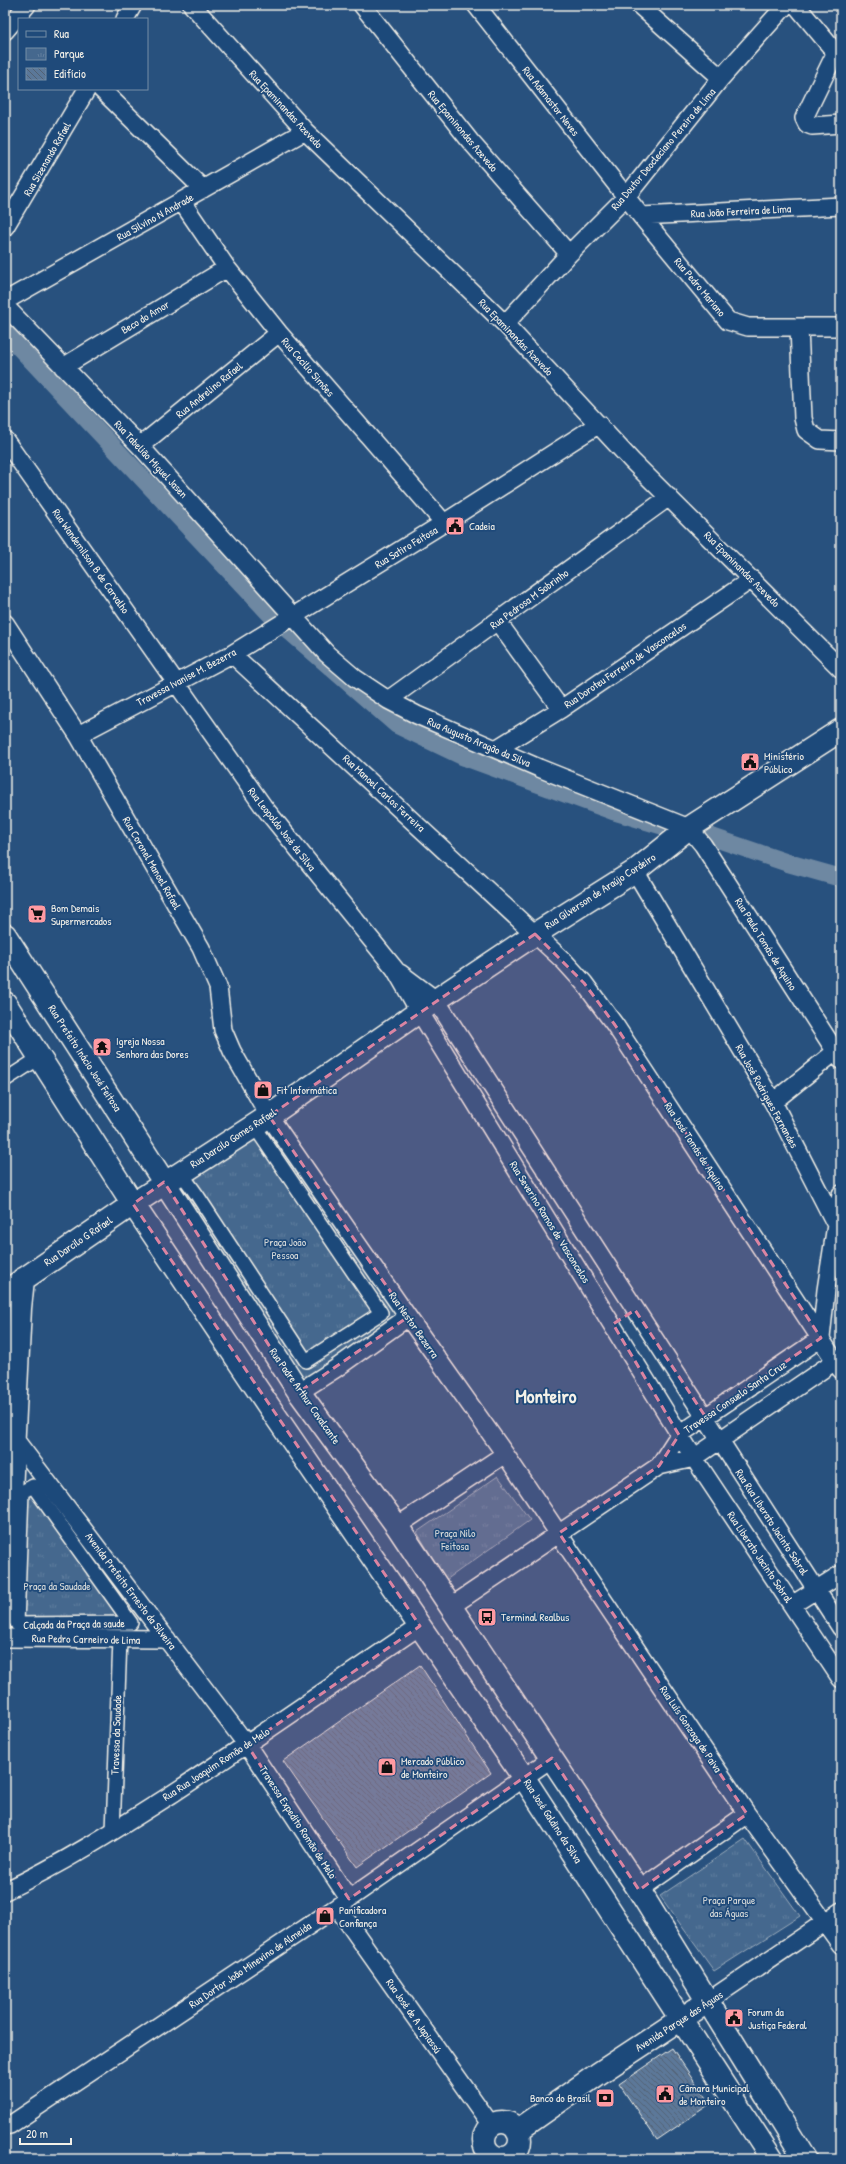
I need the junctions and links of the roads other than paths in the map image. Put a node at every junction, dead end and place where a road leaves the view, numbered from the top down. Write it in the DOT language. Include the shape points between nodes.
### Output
graph roads {
  1 [pos="27,5"];
  2 [pos="133,5"];
  3 [pos="192,5"];
  4 [pos="362,5"];
  5 [pos="476,5"];
  6 [pos="639,5"];
  7 [pos="786,5"];
  8 [pos="796,5"];
  9 [pos="126,18"];
  10 [pos="5,31"];
  11 [pos="838,56"];
  12 [pos="721,78"];
  13 [pos="86,90"];
  14 [pos="102,90"];
  15 [pos="841,124"];
  16 [pos="305,131"];
  17 [pos="203,190"];
  18 [pos="626,197"];
  19 [pos="182,202"];
  20 [pos="841,206"];
  21 [pos="641,216"];
  22 [pos="5,227"];
  23 [pos="568,254"];
  24 [pos="227,268"];
  25 [pos="5,301"];
  26 [pos="5,306"];
  27 [pos="505,324"];
  28 [pos="841,327"];
  29 [pos="800,328"];
  30 [pos="279,333"];
  31 [pos="63,367"];
  32 [pos="599,424"];
  33 [pos="5,440"];
  34 [pos="836,441"];
  35 [pos="140,446"];
  36 [pos="669,497"];
  37 [pos="444,523"];
  38 [pos="752,579"];
  39 [pos="293,616"];
  40 [pos="498,622"];
  41 [pos="5,623"];
  42 [pos="232,654"];
  43 [pos="841,669"];
  44 [pos="176,682"];
  45 [pos="388,700"];
  46 [pos="561,709"];
  47 [pos="841,730"];
  48 [pos="78,735"];
  49 [pos="496,749"];
  50 [pos="689,828"];
  51 [pos="635,871"];
  52 [pos="535,934"];
  53 [pos="5,935"];
  54 [pos="5,1003"];
  55 [pos="427,1005"];
  56 [pos="838,1056"];
  57 [pos="39,1058"];
  58 [pos="5,1080"];
  59 [pos="773,1102"];
  60 [pos="263,1123"];
  61 [pos="164,1182"];
  62 [pos="841,1194"];
  63 [pos="133,1204"];
  64 [pos="836,1225"];
  65 [pos="23,1279"];
  66 [pos="5,1292"];
  67 [pos="12,1303"];
  68 [pos="635,1310"];
  69 [pos="408,1317"];
  70 [pos="613,1324"];
  71 [pos="821,1338"];
  72 [pos="838,1366"];
  73 [pos="299,1392"];
  74 [pos="705,1416"];
  75 [pos="679,1435"];
  76 [pos="9,1438"];
  77 [pos="720,1442"];
  78 [pos="505,1454"];
  79 [pos="694,1458"];
  80 [pos="659,1466"];
  81 [pos="33,1486"];
  82 [pos="397,1526"];
  83 [pos="560,1533"];
  84 [pos="841,1574"];
  85 [pos="815,1589"];
  86 [pos="792,1605"];
  87 [pos="450,1607"];
  88 [pos="5,1615"];
  89 [pos="420,1626"];
  90 [pos="841,1628"];
  91 [pos="5,1638"];
  92 [pos="120,1639"];
  93 [pos="167,1639"];
  94 [pos="841,1679"];
  95 [pos="247,1745"];
  96 [pos="552,1758"];
  97 [pos="524,1778"];
  98 [pos="747,1814"];
  99 [pos="113,1832"];
  100 [pos="639,1890"];
  101 [pos="5,1891"];
  102 [pos="343,1903"];
  103 [pos="841,1911"];
  104 [pos="825,1922"];
  105 [pos="841,1945"];
  106 [pos="707,2002"];
  107 [pos="682,2019"];
  108 [pos="491,2125"];
  109 [pos="5,2126"];
  110 [pos="517,2131"];
  111 [pos="480,2154"];
  112 [pos="514,2157"];
  113 [pos="772,2159"];
  114 [pos="805,2159"];
  1 -- 10 [label="street"];
  2 -- 9 [label="street"];
  3 -- 16 [label="street, Rua Epaminandas Azevedo"];
  4 -- 23 [label="street, Rua Epaminondas Azevedo" via="470,141"];
  5 -- 18 [label="street, Rua Adamastor Neves"];
  6 -- 12 [label="street"];
  7 -- 12 [label="street, Rua Doutor Deocleciano Pereira de Lima"];
  8 -- 11 [label="street"];
  11 -- 15 [label="street" via="804,118 807,124 812,126"];
  12 -- 18 [label="street, Rua Doutor Deocleciano Pereira de Lima"];
  13 -- 22 [label="street, Rua Sizenando Rafael"];
  14 -- 17 [label="street"];
  16 -- 17 [label="street, Rua Silvino N Andrade"];
  16 -- 27 [label="street, Rua Epaminandas Azevedo"];
  17 -- 19 [label="street, Rua Silvino N Andrade"];
  18 -- 21 [label="street, Rua Pedro Mariano"];
  18 -- 23 [label="street, Rua Doutor Deocleciano Pereira de Lima"];
  19 -- 24 [label="street, Rua Cecilio Simões"];
  19 -- 25 [label="street, Rua Silvino N Andrade"];
  20 -- 21 [label="street, Rua João Ferreira de Lima"];
  21 -- 29 [label="street, Rua Pedro Mariano" via="728,321 748,327"];
  23 -- 27 [label="street, Rua Doutor Deocleciano Pereira de Lima"];
  24 -- 30 [label="street, Rua Cecilio Simões"];
  24 -- 31 [label="street, Beco do Amor"];
  26 -- 31 [label="street, Rua Tabelião Miguel Jasen"];
  27 -- 32 [label="street, Rua Epaminandas Azevedo"];
  28 -- 29 [label="street, Rua Pedro Mariano"];
  29 -- 34 [label="street" via="804,424 814,438"];
  30 -- 35 [label="street, Rua Andrelino Rafael"];
  30 -- 37 [label="street, Rua Cecilio Simões"];
  31 -- 35 [label="street, Rua Tabelião Miguel Jasen"];
  32 -- 36 [label="street, Rua Epaminandas Azevedo"];
  32 -- 37 [label="street, Rua Satiro Feitosa"];
  33 -- 44 [label="street, Rua Wandemilson B de Carvalho"];
  35 -- 39 [label="street, Rua Tabelião Miguel Jasen"];
  36 -- 38 [label="street, Rua Epaminandas Azevedo"];
  36 -- 40 [label="street, Rua Pedrosa M Sobrinho"];
  37 -- 39 [label="street, Rua Satiro Feitosa"];
  38 -- 43 [label="street, Rua Epaminandas Azevedo"];
  38 -- 46 [label="street, Rua Doroteu Ferreira de Vasconcelos"];
  39 -- 42 [label="street, Travessa Ivanise M. Bezerra"];
  39 -- 45 [label="street, Rua Augusto Aragão da Silva" via="327,654 355,678"];
  40 -- 45 [label="street, Rua Pedrosa M Sobrinho"];
  40 -- 46 [label="street"];
  41 -- 48 [label="street, Rua Coronel Manoel Rafael"];
  42 -- 44 [label="street, Travessa Ivanise M. Bezerra"];
  42 -- 52 [label="street, Rua Manoel Carlos Ferreira"];
  44 -- 48 [label="street, Travessa Ivanise M. Bezerra"];
  44 -- 55 [label="street, Rua Leopoldo José da Silva" via="263,806"];
  45 -- 49 [label="street, Rua Augusto Aragão da Silva"];
  46 -- 49 [label="street, Rua Doroteu Ferreira de Vasconcelos"];
  47 -- 50 [label="main road, Rua Gilverson de Araújo Cordeiro"];
  48 -- 60 [label="street, Rua Coronel Manoel Rafael" via="208,962 218,986 223,1030"];
  49 -- 50 [label="street, Rua Augusto Aragão da Silva"];
  50 -- 51 [label="main road, Rua Gilverson de Araújo Cordeiro"];
  50 -- 56 [label="street, Rua Paulo Tomás de Aquino" via="703,845"];
  51 -- 52 [label="main road, Rua Gilverson de Araújo Cordeiro"];
  51 -- 59 [label="street, Rua José Rodrigues Fernandes"];
  52 -- 55 [label="main road, Rua Gilverson de Araújo Cordeiro"];
  52 -- 71 [label="street, Rua José Tomás de Aquino" via="584,983 615,1025"];
  53 -- 61 [label="main road, Rua Prefeito Inácio José Feitosa"];
  54 -- 57 [label="main road"];
  55 -- 60 [label="main road, Rua Darcilo Gomes Rafael"];
  55 -- 68 [label="street, Rua Severino Ramos de Vasconcelos"];
  55 -- 70 [label="street, Rua Severino Ramos de Vasconcelos"];
  56 -- 59 [label="street"];
  57 -- 58 [label="street"];
  57 -- 63 [label="main road"];
  59 -- 64 [label="street, Rua José Rodrigues Fernandes"];
  60 -- 60 [label="street" via="381,1313 306,1361 184,1177"];
  60 -- 61 [label="main road, Rua Darcilo Gomes Rafael"];
  60 -- 69 [label="street, Rua Nestor Bezerra"];
  61 -- 63 [label="main road, Rua Darcilo Gomes Rafael"];
  61 -- 73 [label="main road, Rua Padre Arthur Cavalcante"];
  62 -- 64 [label="street"];
  63 -- 65 [label="main road, Rua Darcilo G Rafael"];
  63 -- 89 [label="main road"];
  64 -- 71 [label="street"];
  65 -- 66 [label="main road, Rua Darcilo G Rafael"];
  65 -- 67 [label="main road"];
  67 -- 76 [label="main road"];
  68 -- 70 [label="street"];
  68 -- 74 [label="street, Rua Severino Ramos de Vasconcelos"];
  69 -- 73 [label="street"];
  69 -- 78 [label="street, Rua Nestor Bezerra"];
  70 -- 75 [label="street, Rua Severino Ramos de Vasconcelos"];
  71 -- 72 [label="street, Rua José Tomás de Aquino"];
  71 -- 74 [label="street, Travessa Consuelo Santa Cruz"];
  72 -- 77 [label="street, Travessa Consuelo Santa Cruz"];
  73 -- 82 [label="main road, Rua Padre Arthur Cavalcante"];
  74 -- 75 [label="street, Travessa Consuelo Santa Cruz"];
  74 -- 77 [label="street, Rua Rua Liberato Jacinto Sobral"];
  75 -- 79 [label="street, Rua Liberato Jacinto Sobral"];
  75 -- 80 [label="street, Travessa Consuelo Santa Cruz"];
  76 -- 88 [label="main road"];
  76 -- 93 [label="street, Avenida Prefeito Ernesto da Silveira"];
  77 -- 79 [label="street, Travessa Consuelo Santa Cruz"];
  77 -- 85 [label="street, Rua Rua Liberato Jacinto Sobral"];
  78 -- 82 [label="street"];
  78 -- 83 [label="street, Rua Nestor Bezerra"];
  79 -- 80 [label="street, Travessa Consuelo Santa Cruz"];
  79 -- 86 [label="street, Rua Liberato Jacinto Sobral"];
  80 -- 83 [label="street, Travessa Consuelo Santa Cruz"];
  81 -- 81 [label="street, Calçada da Praça da saude" via="95,1573 131,1623 17,1624 22,1492"];
  82 -- 87 [label="main road, Rua Padre Arthur Cavalcante"];
  83 -- 87 [label="street"];
  83 -- 98 [label="street, Rua Luís Gonzaga de Paiva"];
  84 -- 85 [label="street"];
  85 -- 86 [label="street"];
  85 -- 90 [label="street, Rua Rua Liberato Jacinto Sobral"];
  86 -- 94 [label="street, Rua Liberato Jacinto Sobral"];
  87 -- 96 [label="main road"];
  89 -- 95 [label="street, Rua Rua Joaquim Romão de Melo"];
  89 -- 97 [label="main road, Rua José Galdino da Silva"];
  91 -- 92 [label="street, Rua Pedro Carneiro de Lima"];
  92 -- 93 [label="street, Rua Pedro Carneiro de Lima"];
  92 -- 99 [label="street, Travessa da Saudade"];
  93 -- 95 [label="street, Avenida Prefeito Ernesto da Silveira"];
  95 -- 99 [label="street, Rua Rua Joaquim Romão de Melo"];
  95 -- 102 [label="street, Travessa Expedito Romão de Melo"];
  96 -- 97 [label="street, Rua Dortor João Minevino de Almeida"];
  96 -- 100 [label="main road"];
  97 -- 102 [label="street, Rua Dortor João Minevino de Almeida"];
  97 -- 107 [label="main road, Rua José Galdino da Silva"];
  98 -- 100 [label="street"];
  98 -- 104 [label="street, Rua Luís Gonzaga de Paiva"];
  99 -- 101 [label="street, Rua Rua Joaquim Romão de Melo" via="46,1872"];
  100 -- 106 [label="main road"];
  102 -- 108 [label="street, Rua José de A Japiassú"];
  102 -- 109 [label="street, Rua Dortor João Minevino de Almeida"];
  103 -- 104 [label="street, Avenida Parque das Águas"];
  104 -- 105 [label="street, Rua Luís Gonzaga de Paiva"];
  104 -- 106 [label="street, Avenida Parque das Águas"];
  106 -- 107 [label="main road, Avenida Parque das Águas"];
  106 -- 114 [label="main road"];
  107 -- 110 [label="main road, Avenida Parque das Águas"];
  107 -- 113 [label="main road, Rua José Galdino da Silva"];
  108 -- 110 [label="main road" via="508,2123"];
  108 -- 111 [label="main road" via="484,2137"];
  110 -- 112 [label="main road" via="519,2146"];
  111 -- 112 [label="main road" via="501,2158"];
}
